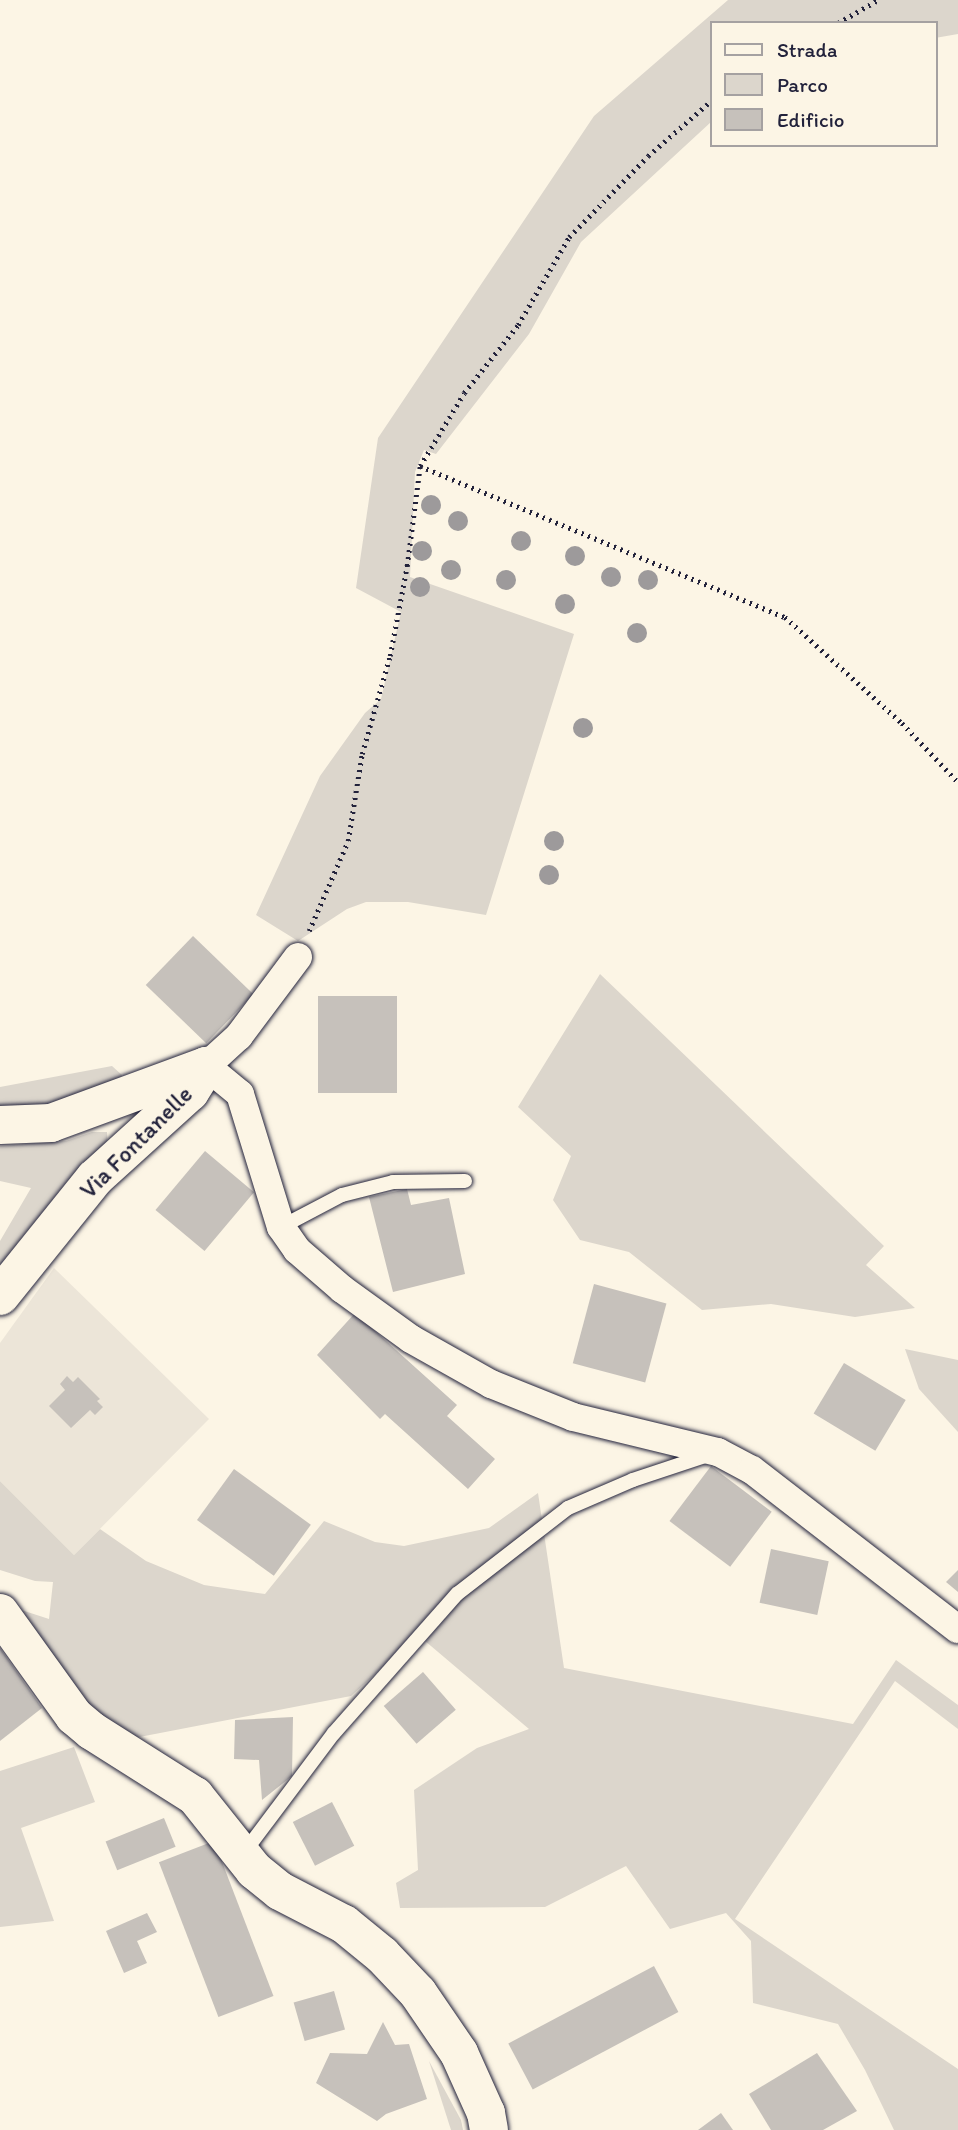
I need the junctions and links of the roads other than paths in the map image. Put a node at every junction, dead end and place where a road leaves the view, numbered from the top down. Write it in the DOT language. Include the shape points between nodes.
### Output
graph roads {
  1 [pos="298,957"];
  2 [pos="206,1066"];
  3 [pos="0,1125"];
  4 [pos="465,1181"];
  5 [pos="281,1227"];
  6 [pos="0,1296"];
  7 [pos="718,1452"];
  8 [pos="0,1613"];
  9 [pos="958,1629"];
  10 [pos="242,1855"];
  11 [pos="489,2130"];
  1 -- 2 [label="street, Via Fontanelle" via="239,1036"];
  2 -- 3 [label="street" via="51,1124"];
  2 -- 5 [label="street" via="240,1094"];
  2 -- 6 [label="street, Via Fontanelle" via="190,1092 95,1178"];
  4 -- 5 [label="lane" via="393,1182 342,1195"];
  5 -- 7 [label="street" via="297,1250 342,1289 411,1339 491,1384 573,1416"];
  7 -- 9 [label="street" via="751,1470"];
  7 -- 10 [label="lane" via="568,1508 457,1594 334,1732"];
  8 -- 10 [label="street" via="74,1716 195,1796"];
  10 -- 11 [label="street" via="280,1891 344,1924 418,1993 459,2053"];
}
